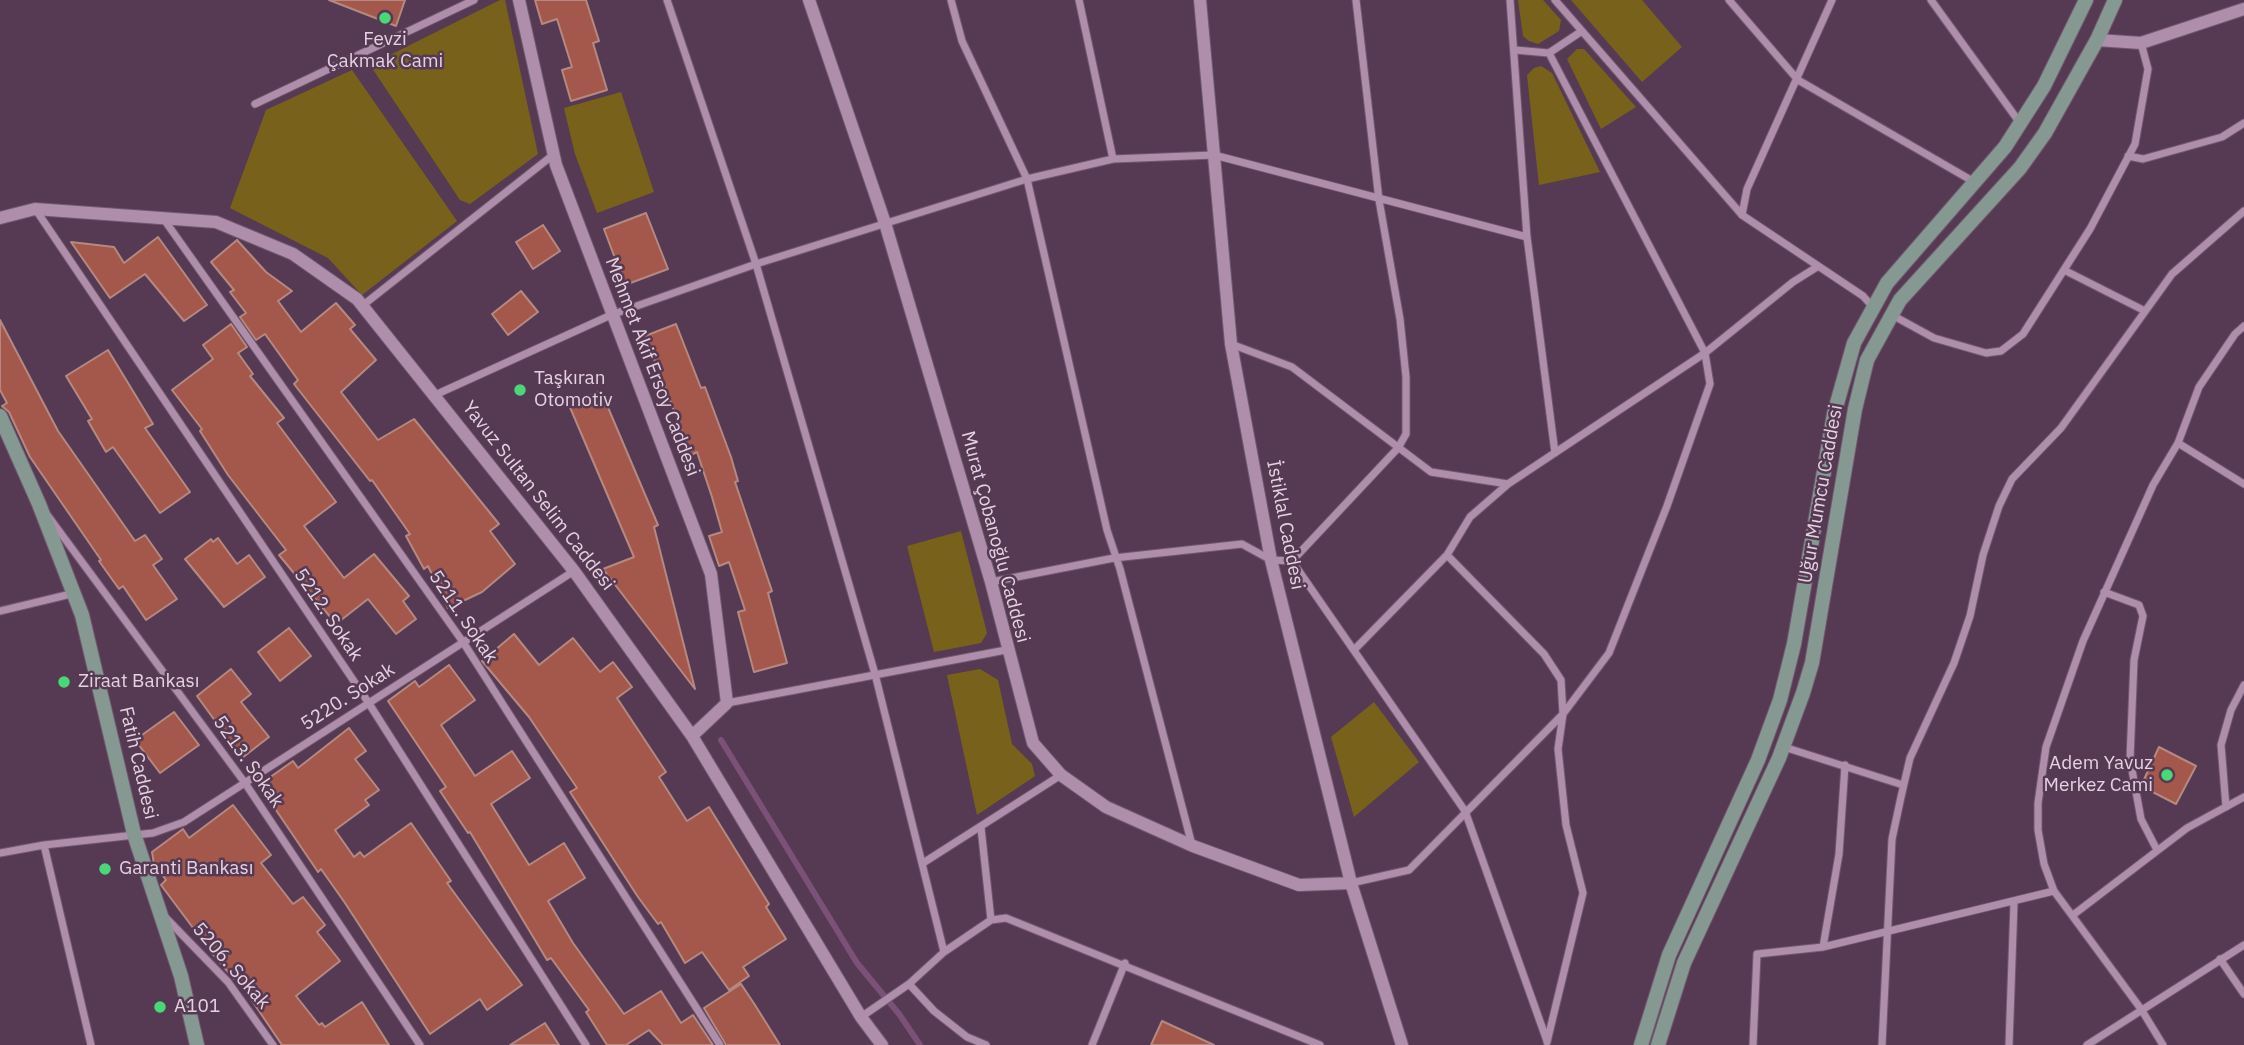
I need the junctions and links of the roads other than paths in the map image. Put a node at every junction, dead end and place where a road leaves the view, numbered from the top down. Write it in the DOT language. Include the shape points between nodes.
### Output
graph roads {
  1 [pos="519,0"];
  2 [pos="667,0"];
  3 [pos="809,0"];
  4 [pos="951,0"];
  5 [pos="1079,0"];
  6 [pos="1200,0"];
  7 [pos="1356,0"];
  8 [pos="1510,0"];
  9 [pos="1555,0"];
  10 [pos="1730,0"];
  11 [pos="1832,0"];
  12 [pos="1931,0"];
  13 [pos="2086,0"];
  14 [pos="2115,0"];
  15 [pos="469,1"];
  16 [pos="2244,9"];
  17 [pos="1582,31"];
  18 [pos="2097,40"];
  19 [pos="2141,43"];
  20 [pos="1515,50"];
  21 [pos="1549,53"];
  22 [pos="1798,80"];
  23 [pos="256,104"];
  24 [pos="2021,124"];
  25 [pos="2244,124"];
  26 [pos="554,154"];
  27 [pos="1214,155"];
  28 [pos="2128,156"];
  29 [pos="1113,159"];
  30 [pos="1027,179"];
  31 [pos="1976,183"];
  32 [pos="1378,200"];
  33 [pos="35,209"];
  34 [pos="2244,211"];
  35 [pos="1742,215"];
  36 [pos="0,218"];
  37 [pos="163,218"];
  38 [pos="885,223"];
  39 [pos="1527,237"];
  40 [pos="756,264"];
  41 [pos="1817,267"];
  42 [pos="2064,270"];
  43 [pos="362,306"];
  44 [pos="1872,306"];
  45 [pos="2145,311"];
  46 [pos="611,315"];
  47 [pos="1892,315"];
  48 [pos="2244,326"];
  49 [pos="1231,344"];
  50 [pos="1705,353"];
  51 [pos="435,396"];
  52 [pos="0,416"];
  53 [pos="2178,443"];
  54 [pos="1398,448"];
  55 [pos="1555,453"];
  56 [pos="1508,484"];
  57 [pos="2244,484"];
  58 [pos="39,504"];
  59 [pos="1447,555"];
  60 [pos="1114,558"];
  61 [pos="1270,560"];
  62 [pos="1292,561"];
  63 [pos="574,571"];
  64 [pos="991,582"];
  65 [pos="2104,592"];
  66 [pos="75,593"];
  67 [pos="0,611"];
  68 [pos="463,642"];
  69 [pos="1006,650"];
  70 [pos="1354,650"];
  71 [pos="875,674"];
  72 [pos="2244,685"];
  73 [pos="368,702"];
  74 [pos="727,703"];
  75 [pos="1563,714"];
  76 [pos="692,736"];
  77 [pos="1784,747"];
  78 [pos="1845,765"];
  79 [pos="1061,775"];
  80 [pos="245,783"];
  81 [pos="1903,785"];
  82 [pos="2244,797"];
  83 [pos="2226,807"];
  84 [pos="1465,811"];
  85 [pos="981,828"];
  86 [pos="134,834"];
  87 [pos="44,845"];
  88 [pos="1193,846"];
  89 [pos="2157,850"];
  90 [pos="0,853"];
  91 [pos="923,863"];
  92 [pos="1351,883"];
  93 [pos="2054,891"];
  94 [pos="2014,903"];
  95 [pos="160,912"];
  96 [pos="2073,915"];
  97 [pos="991,920"];
  98 [pos="1885,933"];
  99 [pos="2244,945"];
  100 [pos="1823,947"];
  101 [pos="944,952"];
  102 [pos="2220,959"];
  103 [pos="1125,963"];
  104 [pos="909,984"];
  105 [pos="2244,994"];
  106 [pos="2141,1009"];
  107 [pos="861,1017"];
  108 [pos="1547,1043"];
  109 [pos="91,1045"];
  110 [pos="197,1045"];
  111 [pos="273,1045"];
  112 [pos="420,1045"];
  113 [pos="586,1045"];
  114 [pos="720,1045"];
  115 [pos="882,1045"];
  116 [pos="986,1045"];
  117 [pos="1092,1045"];
  118 [pos="1320,1045"];
  119 [pos="1402,1045"];
  120 [pos="1641,1045"];
  121 [pos="1658,1045"];
  122 [pos="1753,1045"];
  123 [pos="1882,1045"];
  124 [pos="2009,1045"];
  125 [pos="2087,1045"];
  126 [pos="2163,1045"];
  1 -- 26 [label="street, Mehmet Akif Ersoy Caddesi"];
  2 -- 40 [label="street"];
  3 -- 38 [label="street, Murat Çobanoğlu Caddesi"];
  4 -- 30 [label="street" via="962,41"];
  5 -- 29 [label="street"];
  6 -- 27 [label="street, İstiklal Caddesi"];
  7 -- 32 [label="street"];
  8 -- 20 [label="street"];
  9 -- 17 [label="street"];
  10 -- 22 [label="street"];
  11 -- 22 [label="street"];
  12 -- 24 [label="street"];
  13 -- 24 [label="main road, Uğur Mumcu Caddesi"];
  14 -- 18 [label="main road, Uğur Mumcu Caddesi"];
  15 -- 23 [label="street"];
  16 -- 19 [label="street"];
  17 -- 21 [label="street"];
  17 -- 35 [label="street"];
  18 -- 19 [label="street"];
  18 -- 47 [label="main road, Uğur Mumcu Caddesi" via="2020,168 1900,300"];
  19 -- 28 [label="street" via="2148,69 2136,144"];
  20 -- 21 [label="street"];
  20 -- 39 [label="street"];
  21 -- 50 [label="street"];
  22 -- 31 [label="street"];
  22 -- 35 [label="street" via="1747,189"];
  24 -- 31 [label="main road, Uğur Mumcu Caddesi"];
  25 -- 28 [label="street" via="2222,137 2143,159"];
  26 -- 43 [label="street"];
  26 -- 46 [label="street, Mehmet Akif Ersoy Caddesi"];
  27 -- 29 [label="street"];
  27 -- 32 [label="street"];
  27 -- 49 [label="street, İstiklal Caddesi"];
  28 -- 42 [label="street"];
  29 -- 30 [label="street"];
  30 -- 38 [label="street"];
  30 -- 60 [label="street"];
  31 -- 44 [label="main road, Uğur Mumcu Caddesi"];
  32 -- 39 [label="street"];
  32 -- 54 [label="street" via="1406,377 1406,434"];
  33 -- 36 [label="street, Yavuz Sultan Selim Caddesi"];
  33 -- 37 [label="street, Yavuz Sultan Selim Caddesi"];
  33 -- 73 [label="street, 5212. Sokak"];
  34 -- 45 [label="street" via="2172,274"];
  35 -- 41 [label="street"];
  37 -- 43 [label="street, Yavuz Sultan Selim Caddesi" via="216,222 263,240 320,270"];
  37 -- 68 [label="street, 5211. Sokak"];
  38 -- 40 [label="street"];
  38 -- 64 [label="street, Murat Çobanoğlu Caddesi"];
  39 -- 55 [label="street"];
  40 -- 46 [label="street"];
  40 -- 71 [label="street"];
  41 -- 44 [label="street"];
  41 -- 50 [label="street"];
  42 -- 45 [label="street"];
  42 -- 47 [label="street" via="2023,334 2001,351 1986,352 1934,338"];
  43 -- 51 [label="street, Yavuz Sultan Selim Caddesi"];
  44 -- 120 [label="main road, Uğur Mumcu Caddesi" via="1854,343 1834,414 1780,700 1758,760 1669,955"];
  45 -- 81 [label="street" via="2061,428 2012,480 1983,555 1954,663 1910,758"];
  46 -- 51 [label="street"];
  46 -- 74 [label="street, Mehmet Akif Ersoy Caddesi" via="710,574"];
  47 -- 77 [label="main road, Uğur Mumcu Caddesi" via="1867,360 1860,386 1812,663"];
  48 -- 53 [label="street" via="2199,387"];
  49 -- 54 [label="street" via="1292,367"];
  49 -- 61 [label="street, İstiklal Caddesi"];
  50 -- 55 [label="street"];
  50 -- 75 [label="street" via="1710,384 1667,506 1609,653"];
  51 -- 63 [label="street, Yavuz Sultan Selim Caddesi"];
  52 -- 58 [label="main road, Fatih Caddesi"];
  53 -- 57 [label="street"];
  53 -- 65 [label="street" via="2153,485"];
  54 -- 56 [label="street" via="1431,472"];
  54 -- 62 [label="street"];
  55 -- 56 [label="street"];
  56 -- 59 [label="street" via="1470,517"];
  58 -- 66 [label="main road, Fatih Caddesi"];
  58 -- 80 [label="street, 5213. Sokak"];
  59 -- 70 [label="street"];
  59 -- 75 [label="street" via="1544,654 1561,680"];
  60 -- 61 [label="street" via="1242,544"];
  60 -- 64 [label="street"];
  60 -- 88 [label="street"];
  61 -- 62 [label="street"];
  61 -- 92 [label="street, İstiklal Caddesi"];
  62 -- 70 [label="street"];
  63 -- 68 [label="street, 5220. Sokak"];
  63 -- 76 [label="street, Yavuz Sultan Selim Caddesi"];
  64 -- 69 [label="street, Murat Çobanoğlu Caddesi"];
  65 -- 89 [label="street" via="2139,605 2143,616 2134,660 2130,759 2141,819"];
  65 -- 93 [label="street" via="2046,747 2038,830"];
  66 -- 67 [label="street"];
  66 -- 86 [label="main road, Fatih Caddesi"];
  68 -- 73 [label="street, 5220. Sokak"];
  68 -- 114 [label="street, 5211. Sokak"];
  69 -- 71 [label="street"];
  69 -- 79 [label="street, Murat Çobanoğlu Caddesi" via="1033,743"];
  70 -- 84 [label="street"];
  71 -- 74 [label="street"];
  71 -- 91 [label="street"];
  72 -- 83 [label="street" via="2221,744"];
  73 -- 80 [label="street, 5220. Sokak"];
  73 -- 113 [label="street, 5212. Sokak"];
  74 -- 76 [label="street"];
  75 -- 84 [label="street"];
  75 -- 108 [label="street" via="1558,749 1566,825 1583,893"];
  76 -- 107 [label="street, Yavuz Sultan Selim Caddesi"];
  77 -- 78 [label="street"];
  77 -- 121 [label="main road, Uğur Mumcu Caddesi" via="1684,962"];
  78 -- 81 [label="street"];
  78 -- 100 [label="street" via="1839,854"];
  79 -- 85 [label="street"];
  79 -- 88 [label="street, Murat Çobanoğlu Caddesi" via="1106,807"];
  80 -- 86 [label="street, 5220. Sokak" via="184,822"];
  80 -- 112 [label="street, 5213. Sokak"];
  81 -- 98 [label="street" via="1892,839"];
  82 -- 83 [label="street"];
  83 -- 89 [label="street"];
  84 -- 92 [label="street" via="1409,870"];
  84 -- 108 [label="street"];
  85 -- 91 [label="street"];
  85 -- 97 [label="street"];
  86 -- 87 [label="street, 5220. Sokak"];
  86 -- 95 [label="main road, Fatih Caddesi"];
  87 -- 90 [label="street, 5220. Sokak"];
  87 -- 109 [label="street"];
  88 -- 92 [label="street, Murat Çobanoğlu Caddesi" via="1299,884"];
  89 -- 96 [label="street"];
  91 -- 101 [label="street"];
  92 -- 119 [label="street, İstiklal Caddesi"];
  93 -- 94 [label="street"];
  93 -- 96 [label="street"];
  94 -- 98 [label="street"];
  94 -- 124 [label="street"];
  95 -- 110 [label="main road, Fatih Caddesi"];
  95 -- 111 [label="street, 5206. Sokak" via="228,982"];
  96 -- 106 [label="street"];
  97 -- 101 [label="street"];
  97 -- 103 [label="street" via="1006,918"];
  98 -- 100 [label="street"];
  98 -- 123 [label="street"];
  99 -- 102 [label="street"];
  100 -- 122 [label="street" via="1757,954"];
  101 -- 104 [label="street"];
  102 -- 105 [label="street"];
  102 -- 106 [label="street"];
  103 -- 117 [label="street"];
  103 -- 118 [label="street"];
  104 -- 107 [label="street"];
  104 -- 116 [label="street" via="934,1012"];
  106 -- 125 [label="street"];
  106 -- 126 [label="street"];
  107 -- 115 [label="street, Yavuz Sultan Selim Caddesi"];
}
